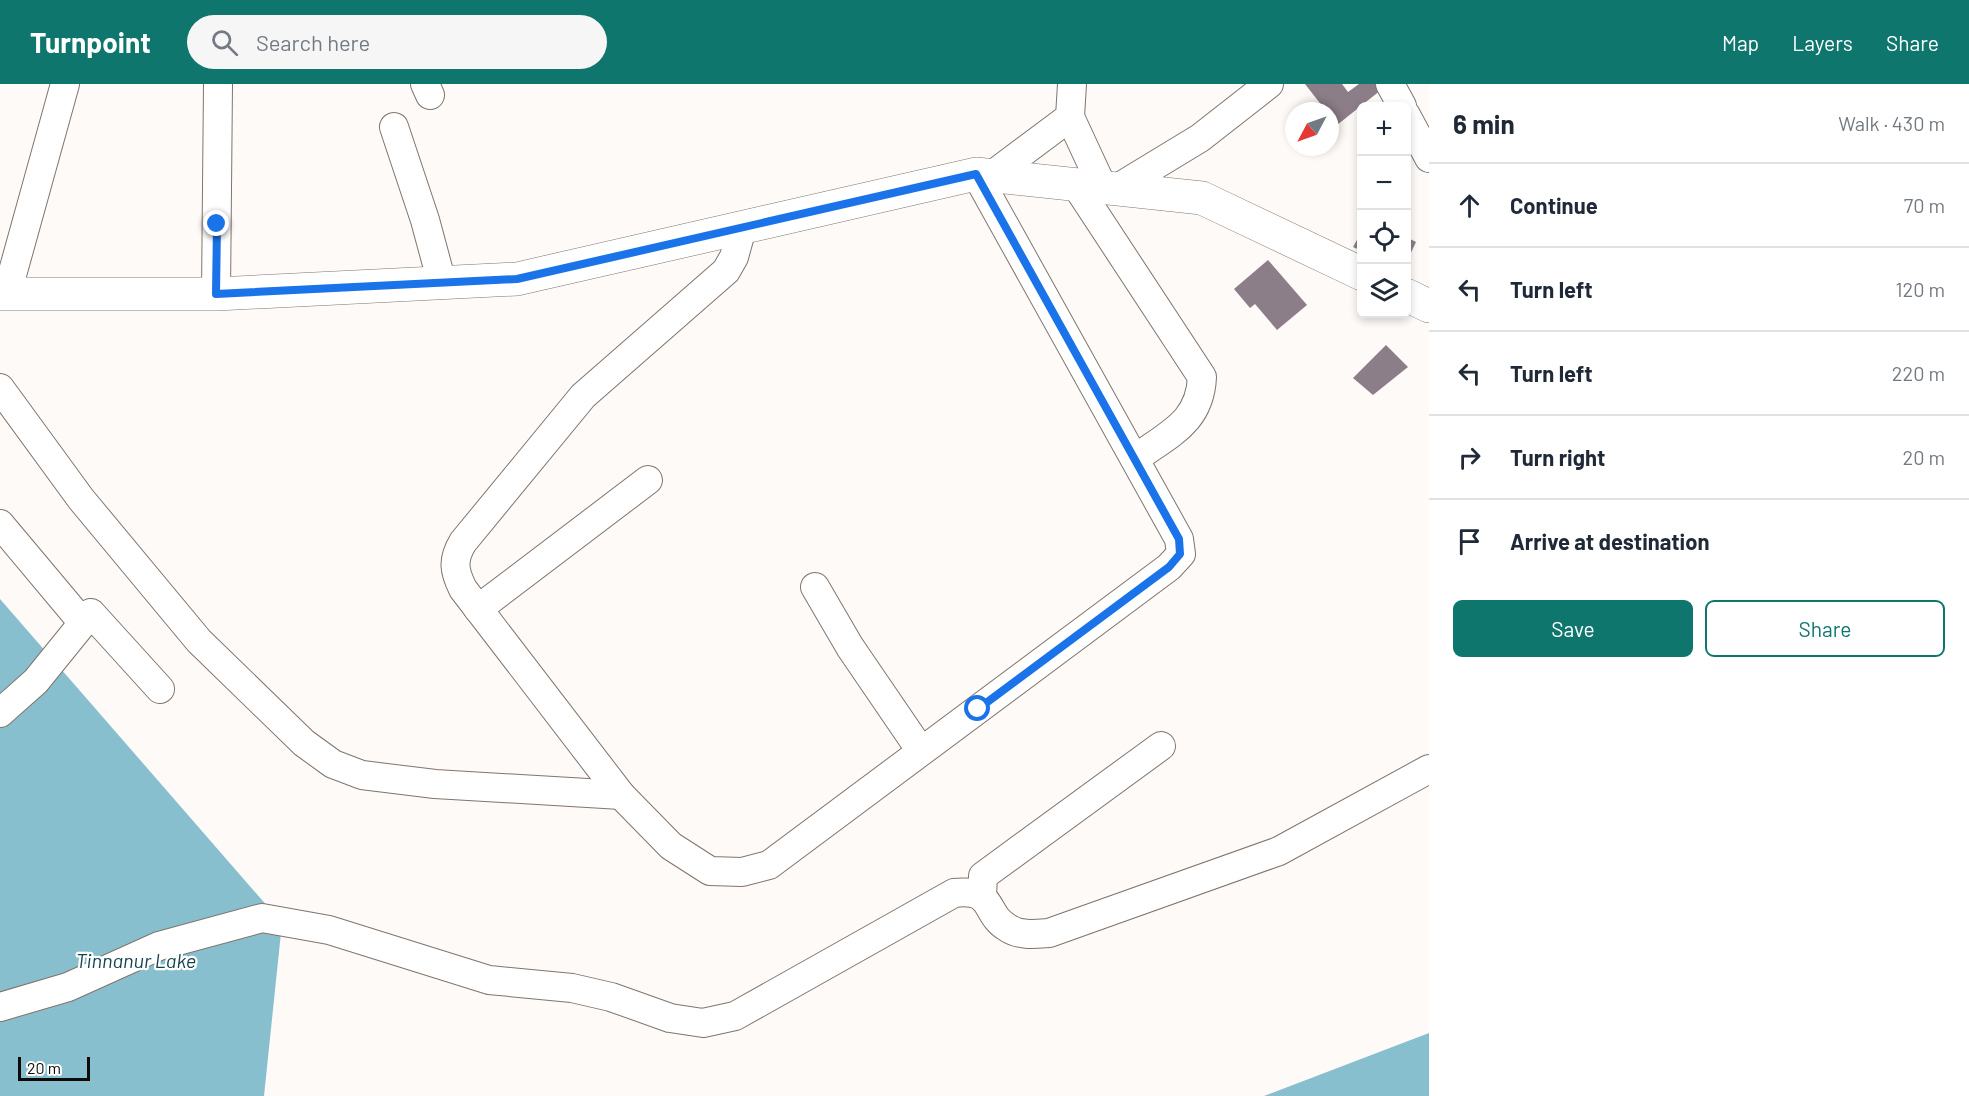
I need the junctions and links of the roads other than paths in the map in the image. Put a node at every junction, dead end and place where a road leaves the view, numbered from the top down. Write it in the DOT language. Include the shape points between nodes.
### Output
graph roads {
  1 [pos="65,84"];
  2 [pos="218,84"];
  3 [pos="1071,84"];
  4 [pos="1269,84"];
  5 [pos="1390,84"];
  6 [pos="1400,102"];
  7 [pos="1070,117"];
  8 [pos="1411,124"];
  9 [pos="394,126"];
  10 [pos="1429,158"];
  11 [pos="983,175"];
  12 [pos="1098,187"];
  13 [pos="742,228"];
  14 [pos="1357,272"];
  15 [pos="442,283"];
  16 [pos="3,293"];
  17 [pos="216,294"];
  18 [pos="0,388"];
  19 [pos="1135,459"];
  20 [pos="648,480"];
  21 [pos="0,524"];
  22 [pos="815,588"];
  23 [pos="478,609"];
  24 [pos="82,623"];
  25 [pos="160,689"];
  26 [pos="0,713"];
  27 [pos="1161,746"];
  28 [pos="921,751"];
  29 [pos="1429,769"];
  30 [pos="621,795"];
  31 [pos="982,896"];
  32 [pos="0,1007"];
  1 -- 16 [label="street"];
  2 -- 17 [label="street"];
  3 -- 7 [label="street"];
  4 -- 12 [label="street" via="1200,138"];
  5 -- 6 [label="street"];
  7 -- 11 [label="street"];
  7 -- 12 [label="street"];
  8 -- 10 [label="street"];
  9 -- 15 [label="street"];
  11 -- 12 [label="main road"];
  11 -- 13 [label="main road"];
  11 -- 19 [label="street"];
  12 -- 14 [label="main road" via="1202,198"];
  12 -- 19 [label="street" via="1202,377 1201,397 1192,416"];
  13 -- 15 [label="main road" via="517,279"];
  13 -- 23 [label="street" via="735,258 726,271 583,396 463,542 455,556 454,572"];
  15 -- 17 [label="main road"];
  16 -- 17 [label="main road"];
  18 -- 30 [label="street" via="81,499 199,641 304,743 333,764 362,775 435,784"];
  19 -- 28 [label="street" via="1179,539 1180,554 1169,567"];
  20 -- 23 [label="street"];
  21 -- 24 [label="street"];
  22 -- 28 [label="street"];
  23 -- 30 [label="street"];
  24 -- 25 [label="street" via="90,614"];
  24 -- 26 [label="street" via="36,681"];
  27 -- 31 [label="street" via="983,876"];
  28 -- 30 [label="street" via="769,865 742,872 710,871 671,846"];
  29 -- 31 [label="street" via="1279,851 1049,933 1027,934 1006,928"];
  31 -- 32 [label="street" via="969,891 954,893 735,1016 703,1023 670,1018 572,988 489,980 329,930 262,918 159,946 68,987"];
}
